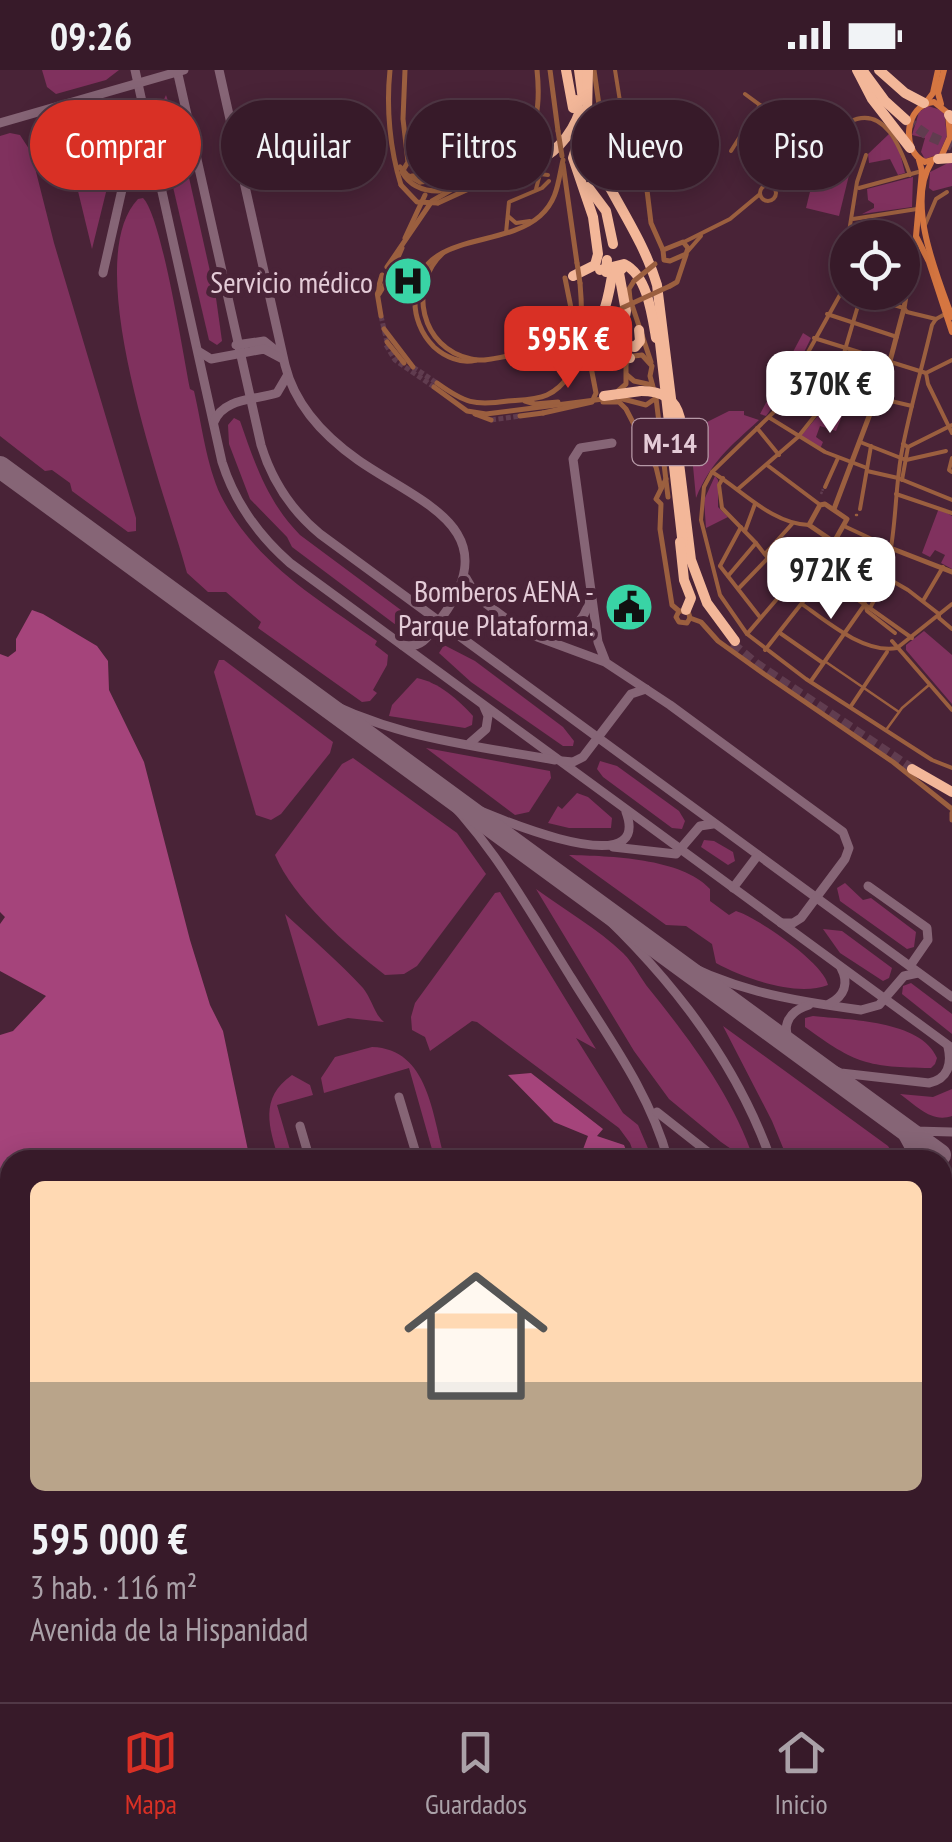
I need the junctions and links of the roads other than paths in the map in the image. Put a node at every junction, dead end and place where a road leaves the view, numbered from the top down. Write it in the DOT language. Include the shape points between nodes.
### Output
graph roads {
  1 [pos="390,70"];
  2 [pos="404,70"];
  3 [pos="536,70"];
  4 [pos="550,70"];
  5 [pos="568,70"];
  6 [pos="586,70"];
  7 [pos="615,70"];
  8 [pos="862,70"];
  9 [pos="879,70"];
  10 [pos="941,70"];
  11 [pos="744,94"];
  12 [pos="537,100"];
  13 [pos="580,100"];
  14 [pos="581,100"];
  15 [pos="595,100"];
  16 [pos="620,100"];
  17 [pos="753,100"];
  18 [pos="925,103"];
  19 [pos="941,105"];
  20 [pos="950,117"];
  21 [pos="907,118"];
  22 [pos="859,120"];
  23 [pos="572,130"];
  24 [pos="739,139"];
  25 [pos="910,148"];
  26 [pos="406,151"];
  27 [pos="552,151"];
  28 [pos="731,151"];
  29 [pos="395,154"];
  30 [pos="866,155"];
  31 [pos="562,158"];
  32 [pos="952,158"];
  33 [pos="919,160"];
  34 [pos="935,160"];
  35 [pos="922,170"];
  36 [pos="406,174"];
  37 [pos="910,175"];
  38 [pos="859,181"];
  39 [pos="924,187"];
  40 [pos="859,188"];
  41 [pos="456,190"];
  42 [pos="465,190"];
  43 [pos="534,190"];
  44 [pos="585,190"];
  45 [pos="587,190"];
  46 [pos="592,190"];
  47 [pos="603,190"];
  48 [pos="609,190"];
  49 [pos="647,190"];
  50 [pos="761,190"];
  51 [pos="857,190"];
  52 [pos="776,191"];
  53 [pos="949,191"];
  54 [pos="532,192"];
  55 [pos="760,194"];
  56 [pos="425,196"];
  57 [pos="766,202"];
  58 [pos="750,206"];
  59 [pos="917,209"];
  60 [pos="506,210"];
  61 [pos="539,217"];
  62 [pos="851,219"];
  63 [pos="917,220"];
  64 [pos="925,231"];
  65 [pos="704,233"];
  66 [pos="505,234"];
  67 [pos="920,234"];
  68 [pos="920,241"];
  69 [pos="683,242"];
  70 [pos="613,244"];
  71 [pos="924,246"];
  72 [pos="402,248"];
  73 [pos="454,248"];
  74 [pos="687,253"];
  75 [pos="663,257"];
  76 [pos="390,269"];
  77 [pos="679,272"];
  78 [pos="619,273"];
  79 [pos="385,277"];
  80 [pos="573,279"];
  81 [pos="644,294"];
  82 [pos="830,309"];
  83 [pos="859,310"];
  84 [pos="899,310"];
  85 [pos="904,312"];
  86 [pos="827,314"];
  87 [pos="949,314"];
  88 [pos="380,316"];
  89 [pos="936,319"];
  90 [pos="612,320"];
  91 [pos="855,324"];
  92 [pos="384,329"];
  93 [pos="624,330"];
  94 [pos="590,332"];
  95 [pos="952,332"];
  96 [pos="641,334"];
  97 [pos="897,336"];
  98 [pos="814,338"];
  99 [pos="386,343"];
  100 [pos="619,345"];
  101 [pos="847,349"];
  102 [pos="566,350"];
  103 [pos="589,352"];
  104 [pos="660,353"];
  105 [pos="514,354"];
  106 [pos="631,359"];
  107 [pos="476,360"];
  108 [pos="952,360"];
  109 [pos="890,361"];
  110 [pos="650,362"];
  111 [pos="404,363"];
  112 [pos="414,366"];
  113 [pos="923,372"];
  114 [pos="627,376"];
  115 [pos="650,376"];
  116 [pos="792,380"];
  117 [pos="918,384"];
  118 [pos="928,384"];
  119 [pos="642,386"];
  120 [pos="654,387"];
  121 [pos="553,391"];
  122 [pos="832,394"];
  123 [pos="604,396"];
  124 [pos="876,397"];
  125 [pos="656,398"];
  126 [pos="522,400"];
  127 [pos="912,406"];
  128 [pos="542,408"];
  129 [pos="872,408"];
  130 [pos="474,412"];
  131 [pos="520,416"];
  132 [pos="769,418"];
  133 [pos="490,420"];
  134 [pos="950,426"];
  135 [pos="757,428"];
  136 [pos="952,433"];
  137 [pos="798,437"];
  138 [pos="860,442"];
  139 [pos="906,445"];
  140 [pos="871,446"];
  141 [pos="946,451"];
  142 [pos="779,455"];
  143 [pos="838,458"];
  144 [pos="952,458"];
  145 [pos="903,459"];
  146 [pos="852,463"];
  147 [pos="767,465"];
  148 [pos="867,470"];
  149 [pos="712,472"];
  150 [pos="952,472"];
  151 [pos="723,478"];
  152 [pos="900,479"];
  153 [pos="738,488"];
  154 [pos="824,488"];
  155 [pos="663,494"];
  156 [pos="896,494"];
  157 [pos="952,500"];
  158 [pos="755,504"];
  159 [pos="820,505"];
  160 [pos="834,510"];
  161 [pos="858,512"];
  162 [pos="952,512"];
  163 [pos="792,523"];
  164 [pos="809,525"];
  165 [pos="844,526"];
  166 [pos="743,529"];
  167 [pos="683,531"];
  168 [pos="834,542"];
  169 [pos="756,544"];
  170 [pos="893,550"];
  171 [pos="842,552"];
  172 [pos="766,556"];
  173 [pos="862,564"];
  174 [pos="720,566"];
  175 [pos="943,568"];
  176 [pos="712,569"];
  177 [pos="952,572"];
  178 [pos="823,575"];
  179 [pos="728,576"];
  180 [pos="886,576"];
  181 [pos="789,584"];
  182 [pos="739,589"];
  183 [pos="844,589"];
  184 [pos="923,600"];
  185 [pos="804,601"];
  186 [pos="952,604"];
  187 [pos="868,606"];
  188 [pos="685,613"];
  189 [pos="759,616"];
  190 [pos="940,616"];
  191 [pos="952,629"];
  192 [pos="896,630"];
  193 [pos="780,633"];
  194 [pos="844,633"];
  195 [pos="747,634"];
  196 [pos="912,638"];
  197 [pos="892,640"];
  198 [pos="734,642"];
  199 [pos="765,650"];
  200 [pos="888,650"];
  201 [pos="900,650"];
  202 [pos="824,662"];
  203 [pos="811,681"];
  204 [pos="930,684"];
  205 [pos="863,687"];
  206 [pos="851,706"];
  207 [pos="952,710"];
  208 [pos="899,712"];
  209 [pos="886,730"];
  210 [pos="952,765"];
  211 [pos="913,767"];
  212 [pos="952,790"];
  213 [pos="951,812"];
  1 -- 29 [label="street"];
  2 -- 26 [label="street"];
  3 -- 12 [label="street"];
  4 -- 31 [label="street, bridge"];
  5 -- 13 [label="highway, M-14"];
  6 -- 14 [label="highway"];
  6 -- 15 [label="street"];
  7 -- 16 [label="street"];
  8 -- 21 [label="highway"];
  8 -- 25 [label="highway" via="872,99"];
  9 -- 18 [label="highway"];
  10 -- 18 [label="main road"];
  10 -- 19 [label="main road"];
  11 -- 17 [label="street"];
  18 -- 19 [label="main road"];
  18 -- 25 [label="main road" via="911,123"];
  19 -- 20 [label="main road"];
  20 -- 34 [label="main road" via="950,138"];
  22 -- 37 [label="street" via="892,134"];
  23 -- 27 [label="highway"];
  24 -- 28 [label="street"];
  25 -- 33 [label="main road"];
  29 -- 36 [label="street, bridge"];
  29 -- 42 [label="street, bridge" via="402,186 417,202 438,204"];
  30 -- 38 [label="street"];
  31 -- 61 [label="street" via="558,188"];
  31 -- 80 [label="street, bridge" via="577,263"];
  32 -- 34 [label="highway"];
  33 -- 34 [label="main road"];
  33 -- 35 [label="main road"];
  34 -- 39 [label="main road"];
  35 -- 37 [label="street"];
  35 -- 59 [label="main road"];
  37 -- 40 [label="street"];
  39 -- 53 [label="street" via="934,196"];
  39 -- 64 [label="main road"];
  41 -- 72 [label="street" via="432,201"];
  43 -- 54 [label="street"];
  44 -- 80 [label="highway" via="598,254 595,265"];
  45 -- 94 [label="highway" via="599,214 606,266"];
  46 -- 70 [label="highway" via="606,211"];
  47 -- 104 [label="highway, M-14" via="648,274"];
  48 -- 167 [label="highway, M-14" via="657,285"];
  49 -- 75 [label="street"];
  50 -- 55 [label="street"];
  51 -- 62 [label="street"];
  52 -- 57 [label="street"];
  53 -- 64 [label="street" via="936,201"];
  54 -- 60 [label="street"];
  55 -- 57 [label="street"];
  55 -- 58 [label="street"];
  56 -- 72 [label="street"];
  57 -- 58 [label="street"];
  58 -- 65 [label="street"];
  59 -- 62 [label="street"];
  59 -- 63 [label="main road"];
  60 -- 61 [label="street" via="516,223"];
  60 -- 66 [label="street"];
  61 -- 66 [label="street"];
  64 -- 67 [label="main road"];
  64 -- 71 [label="main road"];
  65 -- 69 [label="street"];
  65 -- 74 [label="street"];
  66 -- 73 [label="street"];
  68 -- 71 [label="main road"];
  69 -- 74 [label="street"];
  69 -- 75 [label="street"];
  71 -- 87 [label="main road"];
  71 -- 87 [label="main road" via="943,282"];
  72 -- 76 [label="street"];
  73 -- 107 [label="street" via="436,260 422,305 445,346"];
  73 -- 107 [label="street" via="427,264 416,291 417,315 436,348 456,360"];
  74 -- 75 [label="street"];
  74 -- 77 [label="street"];
  75 -- 77 [label="street"];
  75 -- 96 [label="street, bridge" via="634,281 629,294"];
  77 -- 90 [label="street, bridge" via="673,284 622,308"];
  78 -- 93 [label="highway"];
  79 -- 88 [label="street"];
  80 -- 81 [label="highway" via="624,264 638,274"];
  80 -- 105 [label="street" via="574,324"];
  80 -- 121 [label="street" via="583,313 580,348"];
  81 -- 94 [label="highway" via="632,272 618,270 607,308"];
  81 -- 104 [label="highway"];
  82 -- 86 [label="street"];
  83 -- 91 [label="street"];
  84 -- 85 [label="street"];
  85 -- 89 [label="street"];
  85 -- 97 [label="street"];
  86 -- 91 [label="street"];
  86 -- 98 [label="street"];
  87 -- 89 [label="street"];
  87 -- 95 [label="main road"];
  89 -- 113 [label="street"];
  90 -- 100 [label="highway" via="605,340"];
  90 -- 103 [label="street"];
  91 -- 97 [label="street"];
  91 -- 101 [label="street"];
  92 -- 112 [label="street"];
  93 -- 96 [label="highway" via="624,344 632,348"];
  93 -- 100 [label="highway"];
  94 -- 102 [label="highway, bridge"];
  96 -- 106 [label="street" via="644,346"];
  96 -- 110 [label="street"];
  97 -- 109 [label="street"];
  98 -- 101 [label="street"];
  98 -- 116 [label="street"];
  99 -- 111 [label="street"];
  100 -- 106 [label="highway"];
  101 -- 109 [label="street"];
  101 -- 122 [label="street"];
  102 -- 103 [label="street, bridge"];
  102 -- 105 [label="highway"];
  103 -- 106 [label="street"];
  103 -- 128 [label="street, bridge" via="592,402"];
  104 -- 167 [label="highway, M-14"];
  105 -- 107 [label="street"];
  106 -- 110 [label="street"];
  106 -- 114 [label="street"];
  108 -- 113 [label="street"];
  109 -- 113 [label="street"];
  109 -- 124 [label="street"];
  110 -- 115 [label="street"];
  113 -- 117 [label="street"];
  113 -- 118 [label="street"];
  114 -- 119 [label="street"];
  114 -- 123 [label="street" via="622,389"];
  115 -- 119 [label="street"];
  115 -- 120 [label="street"];
  116 -- 122 [label="street"];
  116 -- 132 [label="street"];
  117 -- 118 [label="street"];
  117 -- 127 [label="street"];
  118 -- 134 [label="street"];
  119 -- 120 [label="street"];
  119 -- 123 [label="highway"];
  119 -- 167 [label="highway, bridge" via="670,399 680,418 688,488"];
  120 -- 125 [label="street"];
  121 -- 126 [label="street"];
  121 -- 128 [label="street"];
  122 -- 129 [label="street"];
  122 -- 137 [label="street"];
  123 -- 128 [label="street"];
  124 -- 127 [label="street"];
  124 -- 129 [label="street"];
  125 -- 128 [label="street" via="646,405 613,398"];
  125 -- 155 [label="street"];
  126 -- 128 [label="street"];
  126 -- 130 [label="street" via="473,404 435,385"];
  127 -- 139 [label="street"];
  128 -- 130 [label="street"];
  128 -- 131 [label="street"];
  128 -- 155 [label="street" via="622,404"];
  129 -- 138 [label="street"];
  130 -- 133 [label="street"];
  132 -- 135 [label="street"];
  132 -- 137 [label="street"];
  134 -- 136 [label="street"];
  134 -- 139 [label="street"];
  135 -- 142 [label="street"];
  135 -- 149 [label="street"];
  137 -- 142 [label="street"];
  137 -- 143 [label="street"];
  138 -- 140 [label="street"];
  138 -- 146 [label="street"];
  139 -- 145 [label="street"];
  140 -- 145 [label="street"];
  140 -- 148 [label="street"];
  141 -- 145 [label="street"];
  142 -- 147 [label="street"];
  143 -- 146 [label="street"];
  143 -- 154 [label="street"];
  144 -- 150 [label="street"];
  145 -- 152 [label="street"];
  146 -- 148 [label="street"];
  146 -- 160 [label="street"];
  147 -- 153 [label="street"];
  147 -- 159 [label="street"];
  148 -- 152 [label="street"];
  148 -- 161 [label="street"];
  149 -- 151 [label="street"];
  149 -- 176 [label="street" via="700,513"];
  151 -- 153 [label="street"];
  151 -- 166 [label="street" via="722,508"];
  152 -- 156 [label="street"];
  152 -- 157 [label="street"];
  153 -- 158 [label="street"];
  155 -- 188 [label="street" via="656,497 670,601"];
  156 -- 162 [label="street"];
  156 -- 170 [label="street"];
  158 -- 163 [label="street"];
  158 -- 166 [label="street"];
  159 -- 160 [label="street"];
  159 -- 164 [label="street"];
  160 -- 165 [label="street" via="846,517"];
  163 -- 164 [label="street"];
  163 -- 172 [label="street"];
  164 -- 168 [label="street"];
  165 -- 168 [label="street"];
  165 -- 170 [label="street"];
  166 -- 169 [label="street"];
  166 -- 174 [label="street"];
  167 -- 188 [label="highway" via="691,598"];
  167 -- 198 [label="highway, M-14" via="702,594"];
  168 -- 171 [label="street"];
  169 -- 172 [label="street"];
  169 -- 179 [label="street"];
  170 -- 175 [label="street"];
  170 -- 180 [label="street"];
  171 -- 173 [label="street"];
  171 -- 178 [label="street"];
  172 -- 181 [label="street"];
  172 -- 182 [label="street"];
  173 -- 180 [label="street"];
  173 -- 183 [label="street"];
  174 -- 176 [label="street"];
  174 -- 179 [label="street"];
  175 -- 177 [label="street"];
  175 -- 184 [label="street"];
  176 -- 195 [label="street" via="720,596"];
  178 -- 183 [label="street"];
  178 -- 185 [label="street"];
  179 -- 182 [label="street"];
  180 -- 184 [label="street"];
  180 -- 187 [label="street"];
  181 -- 185 [label="street"];
  181 -- 189 [label="street"];
  182 -- 189 [label="street"];
  183 -- 187 [label="street"];
  184 -- 190 [label="street"];
  185 -- 193 [label="street"];
  185 -- 194 [label="street"];
  186 -- 190 [label="street"];
  187 -- 192 [label="street"];
  187 -- 194 [label="street"];
  188 -- 213 [label="street" via="893,762"];
  189 -- 195 [label="street"];
  190 -- 191 [label="street"];
  190 -- 196 [label="street"];
  192 -- 196 [label="street"];
  192 -- 197 [label="street"];
  193 -- 199 [label="street"];
  193 -- 202 [label="street"];
  194 -- 200 [label="street"];
  194 -- 202 [label="street"];
  195 -- 199 [label="street"];
  196 -- 201 [label="street"];
  197 -- 200 [label="street"];
  197 -- 201 [label="street"];
  199 -- 203 [label="street"];
  200 -- 201 [label="street"];
  200 -- 205 [label="street"];
  201 -- 204 [label="street"];
  202 -- 203 [label="street"];
  202 -- 205 [label="street"];
  203 -- 206 [label="street"];
  204 -- 207 [label="street"];
  204 -- 208 [label="street"];
  205 -- 206 [label="street"];
  205 -- 208 [label="street"];
  206 -- 209 [label="street"];
  208 -- 209 [label="street"];
  209 -- 210 [label="street" via="939,764"];
  211 -- 212 [label="highway"];
}
